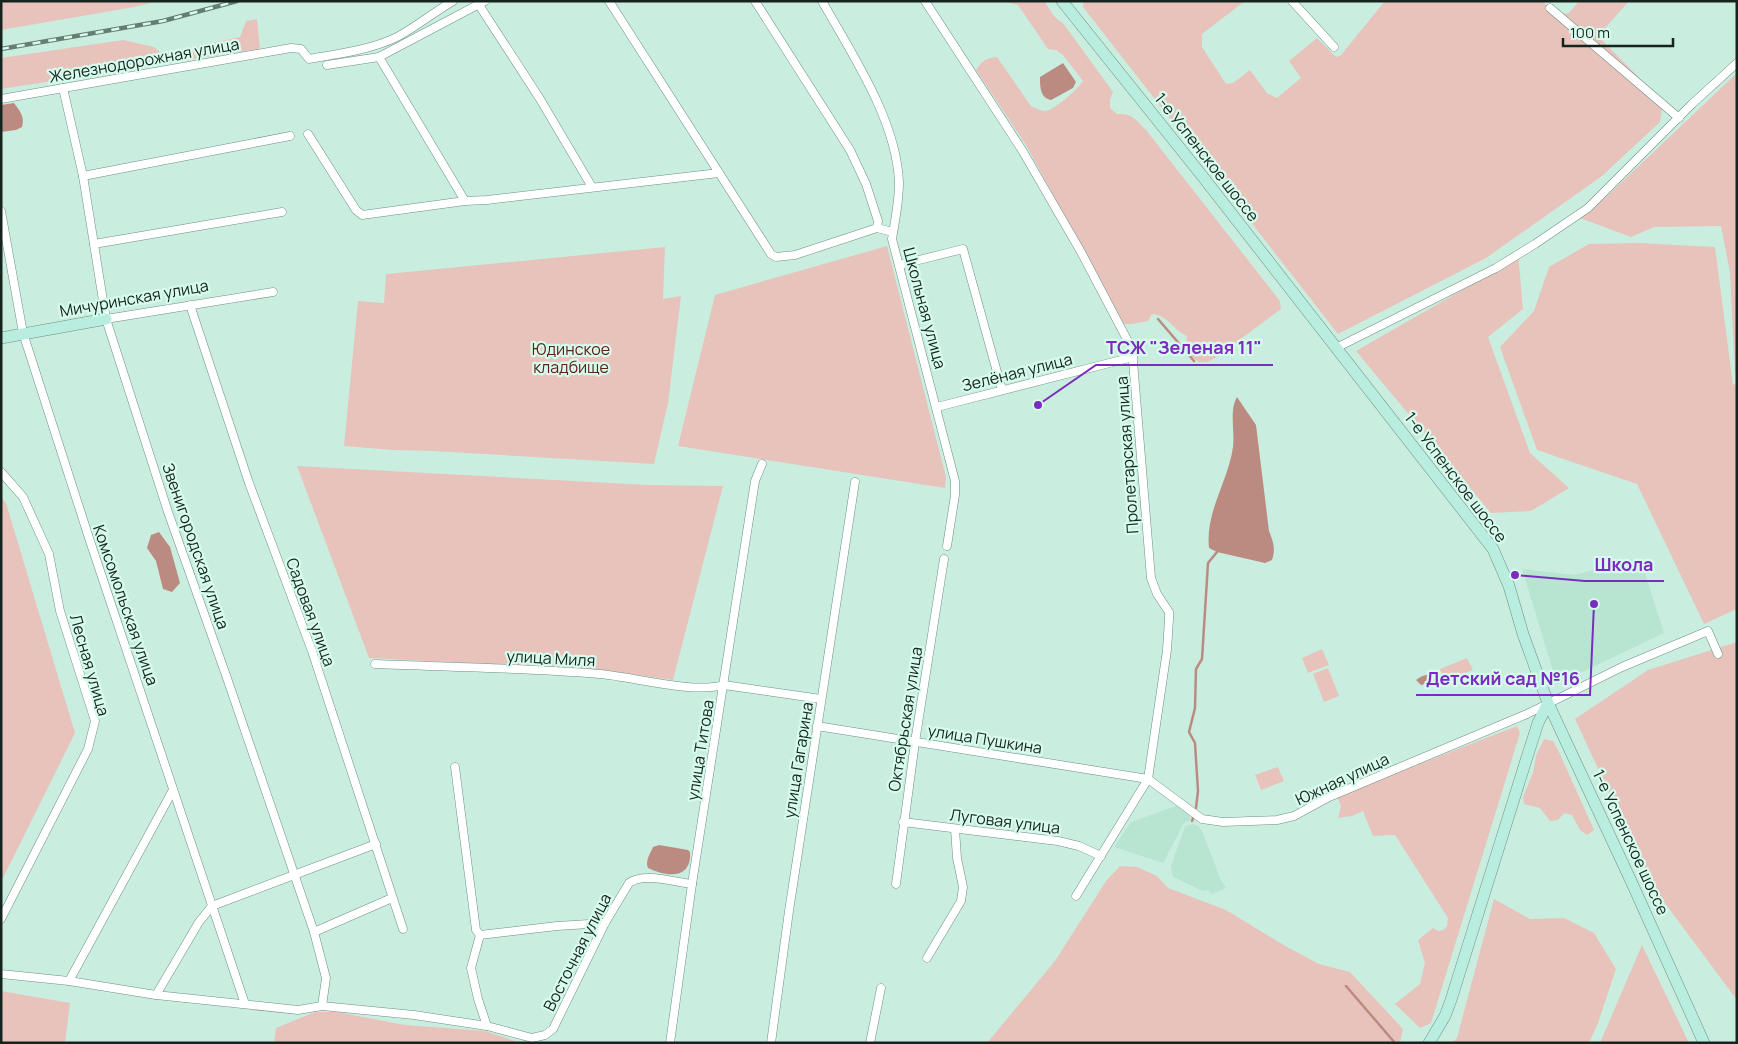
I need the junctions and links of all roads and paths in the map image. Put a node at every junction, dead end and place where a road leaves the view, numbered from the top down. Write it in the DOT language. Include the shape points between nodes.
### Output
graph roads {
  1 [pos="453,1"];
  2 [pos="609,1"];
  3 [pos="755,1"];
  4 [pos="822,1"];
  5 [pos="925,1"];
  6 [pos="1062,1"];
  7 [pos="1292,1"];
  8 [pos="482,3"];
  9 [pos="1550,8"];
  10 [pos="1334,47"];
  11 [pos="379,56"];
  12 [pos="1737,63"];
  13 [pos="327,65"];
  14 [pos="63,88"];
  15 [pos="1,99"];
  16 [pos="1679,118"];
  17 [pos="308,134"];
  18 [pos="290,136"];
  19 [pos="719,173"];
  20 [pos="83,176"];
  21 [pos="592,187"];
  22 [pos="466,201"];
  23 [pos="1,211"];
  24 [pos="282,212"];
  25 [pos="877,228"];
  26 [pos="893,232"];
  27 [pos="94,244"];
  28 [pos="10,260"];
  29 [pos="1,261"];
  30 [pos="899,265"];
  31 [pos="273,292"];
  32 [pos="190,305"];
  33 [pos="106,319"];
  34 [pos="23,334"];
  35 [pos="1,338"];
  36 [pos="1336,348"];
  37 [pos="1133,357"];
  38 [pos="1002,390"];
  39 [pos="937,406"];
  40 [pos="762,464"];
  41 [pos="1,472"];
  42 [pos="855,482"];
  43 [pos="947,546"];
  44 [pos="944,558"];
  45 [pos="1718,654"];
  46 [pos="375,664"];
  47 [pos="724,685"];
  48 [pos="821,699"];
  49 [pos="1548,703"];
  50 [pos="817,726"];
  51 [pos="915,742"];
  52 [pos="455,767"];
  53 [pos="1148,779"];
  54 [pos="173,790"];
  55 [pos="904,822"];
  56 [pos="955,829"];
  57 [pos="376,844"];
  58 [pos="1101,856"];
  59 [pos="294,874"];
  60 [pos="692,884"];
  61 [pos="896,884"];
  62 [pos="1076,896"];
  63 [pos="392,898"];
  64 [pos="212,906"];
  65 [pos="1,919"];
  66 [pos="605,923"];
  67 [pos="403,929"];
  68 [pos="314,932"];
  69 [pos="480,935"];
  70 [pos="927,958"];
  71 [pos="1,974"];
  72 [pos="69,981"];
  73 [pos="881,988"];
  74 [pos="156,995"];
  75 [pos="245,1004"];
  76 [pos="322,1006"];
  77 [pos="487,1026"];
  78 [pos="547,1039"];
  79 [pos="670,1043"];
  80 [pos="771,1043"];
  81 [pos="870,1043"];
  82 [pos="1429,1043"];
  83 [pos="1704,1043"];
  1 -- 14 [label="street, Железнодорожная улица" via="397,37 372,46 310,59 301,49 291,48"];
  2 -- 19 [label="street"];
  3 -- 25 [label="street" via="850,150 866,184 878,221"];
  4 -- 26 [label="street, Школьная улица" via="855,58 892,139 899,182"];
  5 -- 37 [label="street, Пролетарская улица" via="1022,150 1081,252 1132,348"];
  6 -- 36 [label="main road, 1-е Успенское шоссе"];
  7 -- 10 [label="street"];
  8 -- 11 [label="street"];
  8 -- 21 [label="street"];
  9 -- 16 [label="street"];
  11 -- 13 [label="street"];
  11 -- 22 [label="street"];
  12 -- 16 [label="street"];
  14 -- 15 [label="street, Железнодорожная улица"];
  14 -- 20 [label="street, Звенигородская улица"];
  16 -- 36 [label="street" via="1588,208 1535,244 1496,268"];
  17 -- 22 [label="street" via="356,210 362,214"];
  18 -- 20 [label="street"];
  19 -- 21 [label="street"];
  19 -- 25 [label="street" via="776,257 795,255"];
  20 -- 27 [label="street, Звенигородская улица"];
  21 -- 22 [label="street"];
  23 -- 28 [label="street, Комсомольская улица"];
  24 -- 27 [label="street"];
  25 -- 26 [label="street"];
  26 -- 30 [label="street, Школьная улица"];
  27 -- 33 [label="street, Звенигородская улица"];
  28 -- 29 [label="street"];
  28 -- 34 [label="street, Комсомольская улица"];
  30 -- 38 [label="street" via="964,249"];
  30 -- 39 [label="street, Школьная улица"];
  31 -- 32 [label="street, Мичуринская улица"];
  32 -- 33 [label="street, Мичуринская улица"];
  32 -- 57 [label="street, Садовая улица"];
  33 -- 34 [label="main road, Мичуринская улица"];
  33 -- 59 [label="street, Звенигородская улица" via="168,512"];
  34 -- 35 [label="main road, Мичуринская улица"];
  34 -- 54 [label="street, Комсомольская улица"];
  36 -- 49 [label="main road, 1-е Успенское шоссе" via="1492,549 1509,586"];
  37 -- 38 [label="street, Зелёная улица"];
  37 -- 53 [label="street, Пролетарская улица" via="1152,578 1157,594 1169,612"];
  38 -- 39 [label="street, Зелёная улица"];
  39 -- 43 [label="street, Школьная улица" via="956,481"];
  40 -- 47 [label="street, улица Титова" via="755,482"];
  41 -- 65 [label="street, Лесная улица" via="23,497 49,554 60,611 95,720 88,749"];
  42 -- 48 [label="street, улица Гагарина"];
  44 -- 51 [label="street, Октябрьская улица"];
  45 -- 49 [label="street, Южная улица" via="1708,631"];
  46 -- 47 [label="street, улица Миля" via="601,674 689,687 716,688"];
  47 -- 48 [label="street"];
  47 -- 60 [label="street, улица Титова"];
  48 -- 50 [label="street, улица Гагарина"];
  49 -- 53 [label="street, Южная улица" via="1329,797 1294,816 1277,820 1223,822 1202,819"];
  49 -- 82 [label="main road" via="1538,723 1451,1000"];
  49 -- 83 [label="main road, 1-е Успенское шоссе"];
  50 -- 51 [label="street, улица Пушкина"];
  50 -- 80 [label="street, улица Гагарина"];
  51 -- 53 [label="street, улица Пушкина"];
  51 -- 55 [label="street, Октябрьская улица"];
  52 -- 69 [label="street" via="476,930"];
  53 -- 58 [label="street"];
  54 -- 64 [label="street, Комсомольская улица"];
  54 -- 72 [label="street"];
  55 -- 56 [label="street, Луговая улица"];
  55 -- 61 [label="street, Октябрьская улица"];
  56 -- 58 [label="street, Луговая улица" via="1058,841"];
  56 -- 70 [label="street" via="963,887 961,901"];
  57 -- 59 [label="street"];
  57 -- 63 [label="street, Садовая улица"];
  58 -- 62 [label="street"];
  59 -- 64 [label="street"];
  59 -- 68 [label="street, Звенигородская улица"];
  60 -- 66 [label="street, Восточная улица" via="635,879 624,890"];
  60 -- 79 [label="street, улица Титова"];
  63 -- 67 [label="street, Садовая улица"];
  63 -- 68 [label="street"];
  64 -- 74 [label="street"];
  64 -- 75 [label="street, Комсомольская улица"];
  66 -- 69 [label="street"];
  66 -- 78 [label="street, Восточная улица"];
  68 -- 76 [label="street, Звенигородская улица" via="326,978"];
  69 -- 77 [label="street" via="471,968"];
  71 -- 72 [label="street"];
  72 -- 74 [label="street"];
  73 -- 81 [label="street"];
  74 -- 75 [label="street"];
  75 -- 76 [label="street" via="298,1010"];
  76 -- 77 [label="street"];
  77 -- 78 [label="street"];
}
